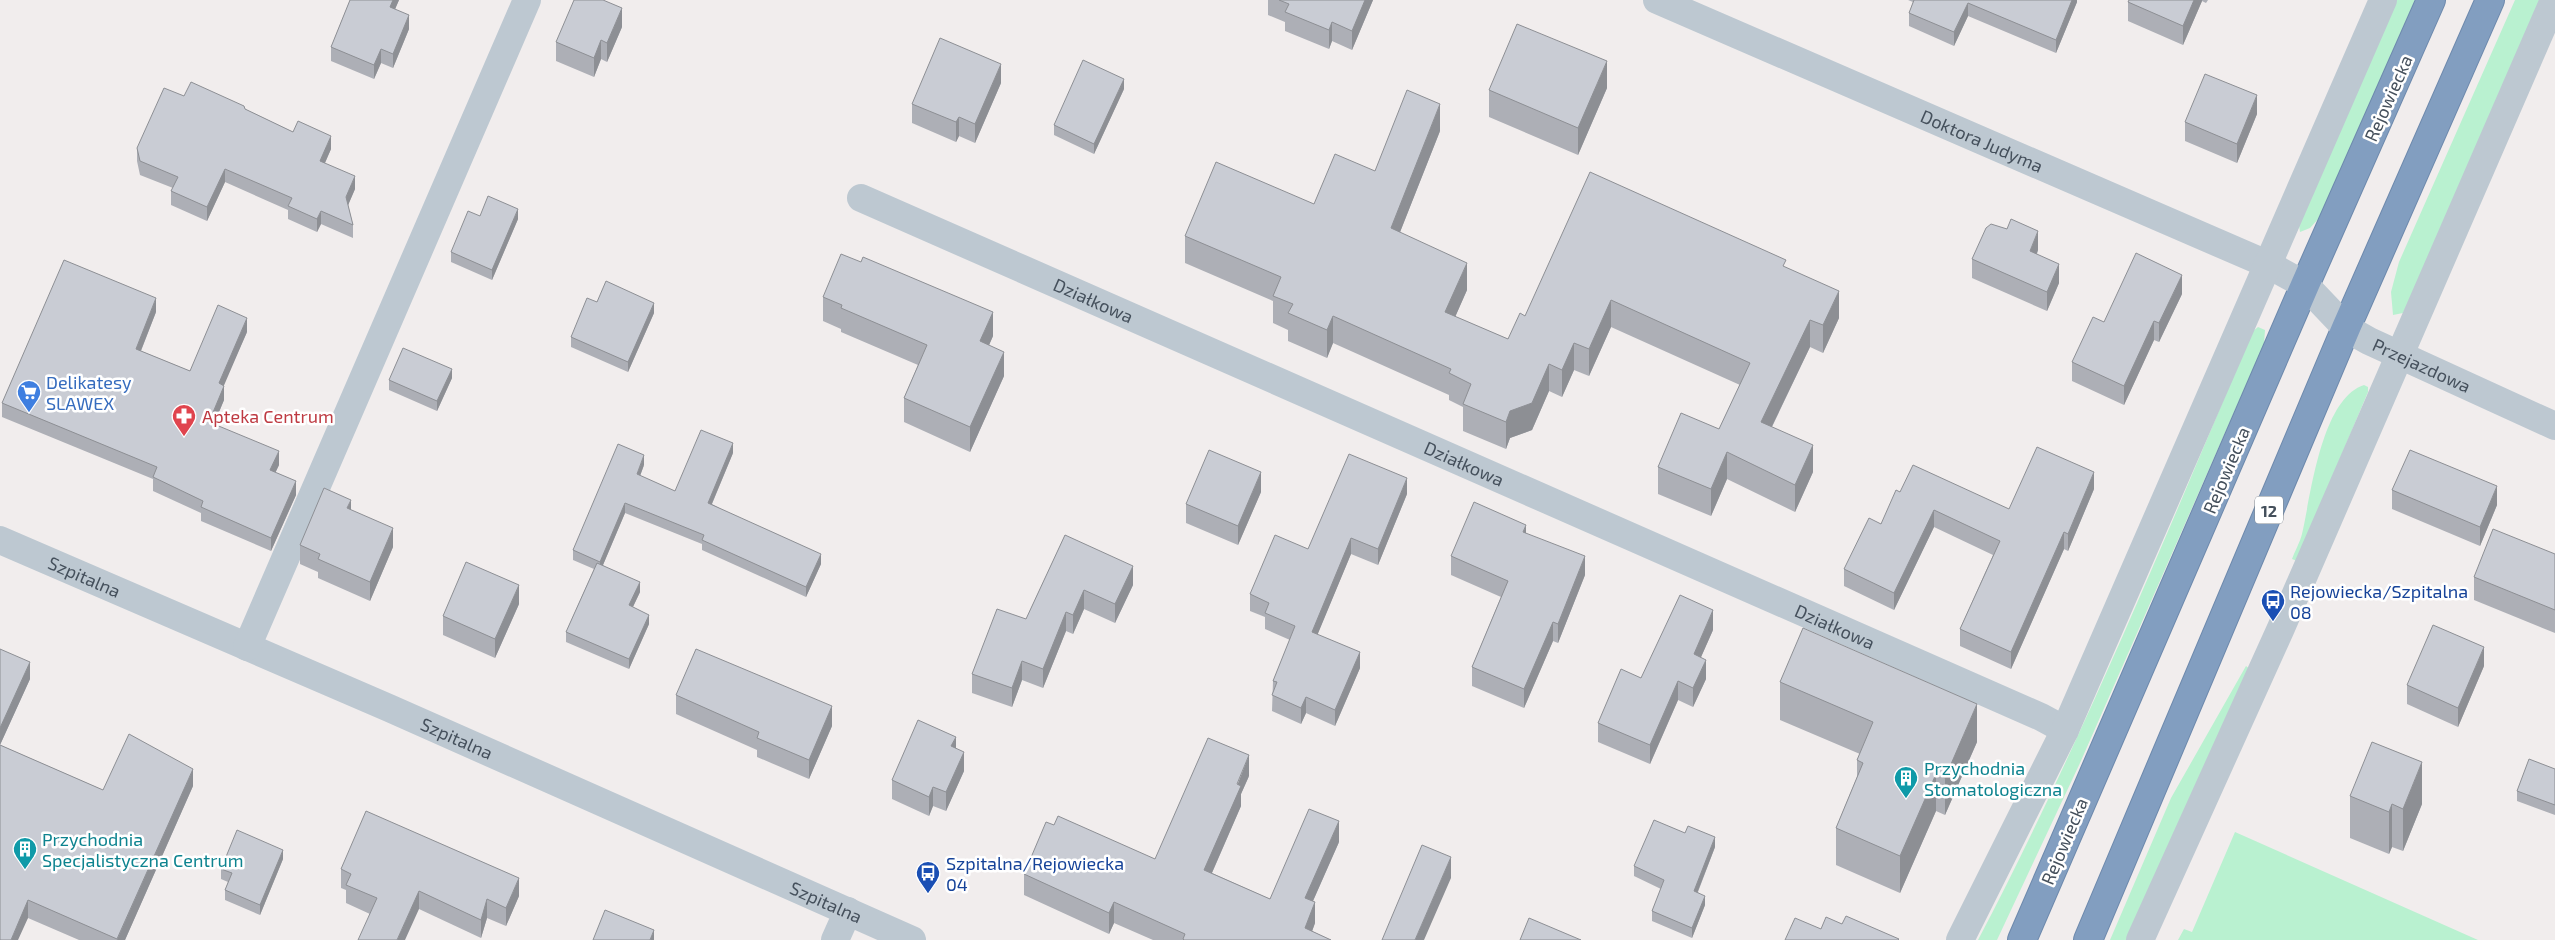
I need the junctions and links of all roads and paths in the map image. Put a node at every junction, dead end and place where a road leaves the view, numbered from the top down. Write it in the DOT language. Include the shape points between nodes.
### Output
graph roads {
  1 [pos="527,0"];
  2 [pos="1658,0"];
  3 [pos="2383,0"];
  4 [pos="2431,0"];
  5 [pos="2490,0"];
  6 [pos="2554,0"];
  7 [pos="861,198"];
  8 [pos="2267,264"];
  9 [pos="2305,285"];
  10 [pos="2346,328"];
  11 [pos="2399,354"];
  12 [pos="2555,426"];
  13 [pos="0,540"];
  14 [pos="247,647"];
  15 [pos="2064,730"];
  16 [pos="848,911"];
  17 [pos="835,940"];
  18 [pos="912,940"];
  19 [pos="1960,940"];
  20 [pos="2022,940"];
  21 [pos="2088,940"];
  22 [pos="2140,940"];
  1 -- 14 [label="street"];
  2 -- 8 [label="street, Doktora Judyma"];
  3 -- 8 [label="street"];
  4 -- 9 [label="highway, Rejowiecka"];
  5 -- 10 [label="highway, 12"];
  6 -- 11 [label="street"];
  7 -- 15 [label="street, Działkowa" via="2041,717"];
  8 -- 9 [label="street, Doktora Judyma"];
  8 -- 15 [label="street"];
  9 -- 10 [label="street, Przejazdowa"];
  9 -- 20 [label="highway, Rejowiecka"];
  10 -- 11 [label="street, Przejazdowa"];
  10 -- 21 [label="highway, 12"];
  11 -- 12 [label="street, Przejazdowa"];
  11 -- 22 [label="street"];
  13 -- 14 [label="street, Szpitalna"];
  14 -- 16 [label="street, Szpitalna"];
  15 -- 19 [label="street"];
  16 -- 17 [label="street"];
  16 -- 18 [label="street, Szpitalna"];
}
